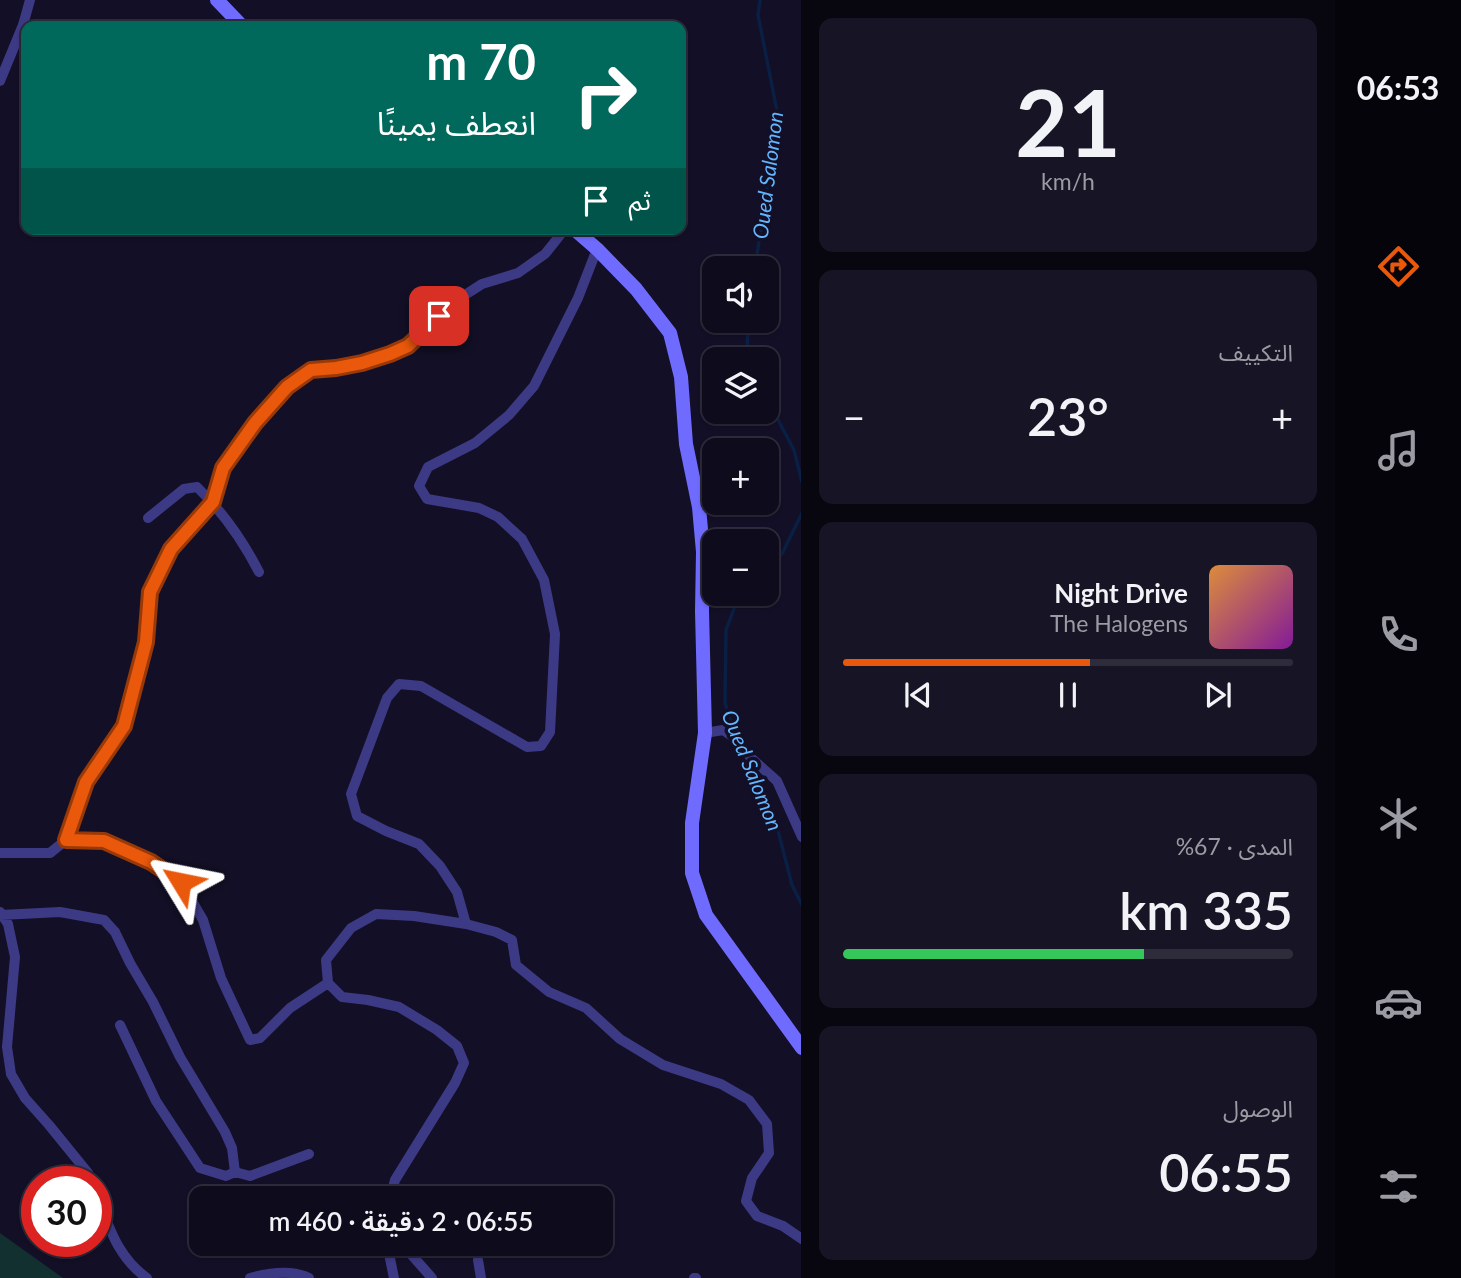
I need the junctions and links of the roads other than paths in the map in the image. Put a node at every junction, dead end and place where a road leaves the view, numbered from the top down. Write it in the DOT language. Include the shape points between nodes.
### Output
graph roads {
  1 [pos="30,0"];
  2 [pos="216,0"];
  3 [pos="24,21"];
  4 [pos="237,21"];
  5 [pos="21,30"];
  6 [pos="0,81"];
  7 [pos="560,235"];
  8 [pos="581,235"];
  9 [pos="597,249"];
  10 [pos="213,502"];
  11 [pos="148,518"];
  12 [pos="258,572"];
  13 [pos="705,733"];
  14 [pos="801,837"];
  15 [pos="66,840"];
  16 [pos="0,853"];
  17 [pos="1,914"];
  18 [pos="466,924"];
  19 [pos="328,983"];
  20 [pos="120,1025"];
  21 [pos="801,1048"];
  22 [pos="309,1154"];
  23 [pos="82,1166"];
  24 [pos="236,1172"];
  25 [pos="393,1186"];
  26 [pos="112,1233"];
  27 [pos="801,1240"];
  28 [pos="389,1256"];
  29 [pos="413,1256"];
  30 [pos="478,1260"];
  31 [pos="147,1278"];
  32 [pos="250,1278"];
  33 [pos="309,1278"];
  34 [pos="394,1278"];
  35 [pos="432,1278"];
  36 [pos="481,1278"];
  1 -- 3 [label="street"];
  2 -- 4 [label="street"];
  5 -- 6 [label="street"];
  7 -- 10 [label="street" via="545,254 518,273 482,284 454,302 408,346 362,363 311,370 287,387 223,468"];
  8 -- 9 [label="street"];
  9 -- 13 [label="street" via="670,332 681,377 703,552"];
  9 -- 18 [label="street" via="534,386 475,443 428,467 419,486 427,499 479,508 498,517 522,539 533,559 544,580 555,634 550,732 541,746 527,747 421,686 399,684 387,698 351,794 358,816 419,844 440,866 457,892"];
  10 -- 11 [label="street" via="197,487 184,489"];
  10 -- 12 [label="street"];
  10 -- 15 [label="street" via="171,549 150,592 146,642 124,726 86,782"];
  13 -- 14 [label="street" via="723,730 777,781"];
  13 -- 21 [label="street" via="692,823 692,873 706,915"];
  15 -- 16 [label="street" via="50,853"];
  15 -- 19 [label="street" via="104,841 151,862 181,882 203,919 221,978 250,1040 260,1038 290,1008"];
  17 -- 23 [label="street" via="15,957 7,1047 10,1074 24,1098"];
  17 -- 24 [label="street" via="60,912 104,920 115,932 225,1132"];
  18 -- 19 [label="street" via="376,914 351,928 326,960"];
  18 -- 27 [label="street" via="512,940 516,965 548,992 586,1007 620,1039 663,1065 721,1083 748,1100 767,1124 769,1153 752,1178 746,1201 757,1216 783,1226"];
  19 -- 25 [label="street" via="342,998 399,1007 457,1046 464,1063"];
  20 -- 24 [label="street" via="156,1101 200,1168 226,1176"];
  22 -- 24 [label="street" via="250,1176"];
  26 -- 31 [label="street" via="134,1269"];
  28 -- 34 [label="street"];
  29 -- 35 [label="street"];
  30 -- 36 [label="street"];
  32 -- 33 [label="street" via="267,1273"];
}
